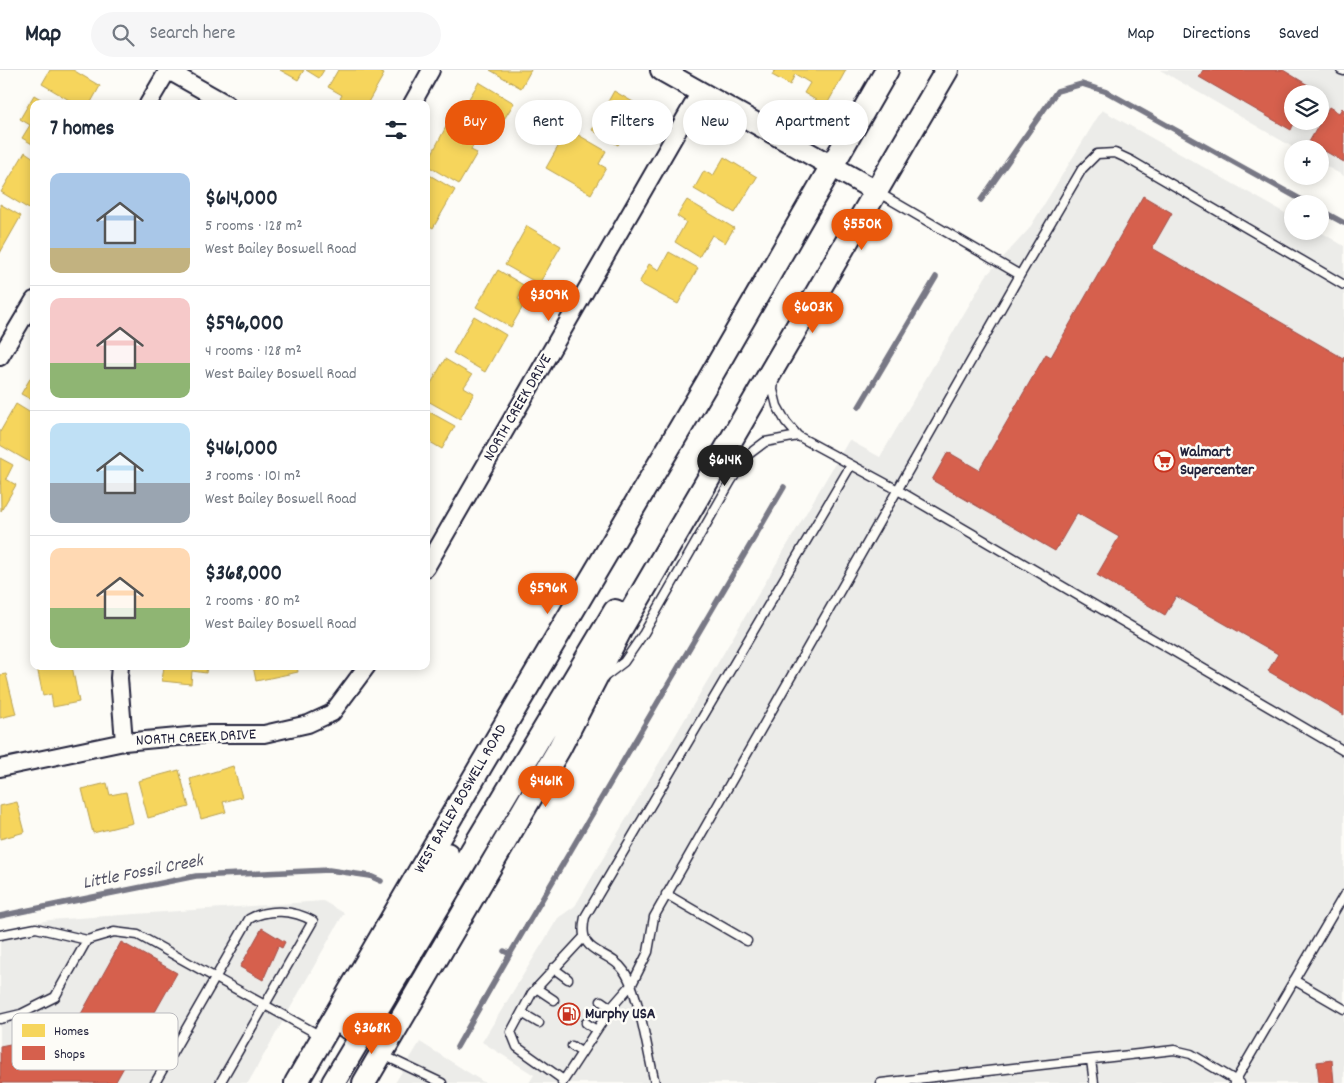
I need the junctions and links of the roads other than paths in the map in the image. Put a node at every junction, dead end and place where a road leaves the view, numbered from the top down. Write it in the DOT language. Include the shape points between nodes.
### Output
graph roads {
  1 [pos="168,70"];
  2 [pos="431,70"];
  3 [pos="661,70"];
  4 [pos="887,70"];
  5 [pos="947,70"];
  6 [pos="700,92"];
  7 [pos="150,100"];
  8 [pos="220,100"];
  9 [pos="414,100"];
  10 [pos="831,166"];
  11 [pos="876,191"];
  12 [pos="1020,275"];
  13 [pos="1344,285"];
  14 [pos="30,307"];
  15 [pos="0,357"];
  16 [pos="777,359"];
  17 [pos="798,436"];
  18 [pos="851,465"];
  19 [pos="896,489"];
  20 [pos="628,516"];
  21 [pos="673,540"];
  22 [pos="430,561"];
  23 [pos="120,670"];
  24 [pos="364,670"];
  25 [pos="592,686"];
  26 [pos="124,742"];
  27 [pos="1344,751"];
  28 [pos="0,768"];
  29 [pos="666,894"];
  30 [pos="1344,895"];
  31 [pos="0,935"];
  32 [pos="584,937"];
  33 [pos="87,940"];
  34 [pos="747,941"];
  35 [pos="553,968"];
  36 [pos="568,979"];
  37 [pos="216,980"];
  38 [pos="1294,980"];
  39 [pos="632,984"];
  40 [pos="536,988"];
  41 [pos="554,1000"];
  42 [pos="601,1001"];
  43 [pos="371,1003"];
  44 [pos="264,1006"];
  45 [pos="611,1008"];
  46 [pos="1344,1009"];
  47 [pos="23,1013"];
  48 [pos="522,1013"];
  49 [pos="539,1023"];
  50 [pos="586,1023"];
  51 [pos="596,1030"];
  52 [pos="323,1037"];
  53 [pos="178,1044"];
  54 [pos="572,1046"];
  55 [pos="581,1052"];
  56 [pos="381,1054"];
  57 [pos="1091,1060"];
  58 [pos="163,1070"];
  59 [pos="965,1079"];
  60 [pos="562,1081"];
  61 [pos="893,1082"];
  62 [pos="1237,1082"];
  63 [pos="155,1083"];
  64 [pos="220,1083"];
  65 [pos="296,1083"];
  66 [pos="314,1083"];
  67 [pos="333,1083"];
  68 [pos="364,1083"];
  69 [pos="442,1083"];
  70 [pos="655,1083"];
  71 [pos="881,1083"];
  72 [pos="1094,1083"];
  1 -- 7 [label="street"];
  1 -- 8 [label="street"];
  2 -- 9 [label="street"];
  3 -- 6 [label="street"];
  4 -- 10 [label="main road, WEST BAILEY BOSWELL ROAD"];
  5 -- 11 [label="main road, WEST BAILEY BOSWELL ROAD"];
  6 -- 10 [label="street"];
  6 -- 22 [label="street, NORTH CREEK DRIVE"];
  10 -- 11 [label="street"];
  10 -- 20 [label="main road, WEST BAILEY BOSWELL ROAD"];
  11 -- 12 [label="lane"];
  11 -- 16 [label="main road, WEST BAILEY BOSWELL ROAD"];
  12 -- 13 [label="lane" via="1082,169 1096,154 1115,153"];
  12 -- 19 [label="lane"];
  14 -- 15 [label="street"];
  16 -- 17 [label="lane" via="773,390 777,406"];
  16 -- 21 [label="main road, WEST BAILEY BOSWELL ROAD"];
  17 -- 18 [label="lane"];
  17 -- 25 [label="lane" via="766,442 748,454 730,480 644,633 624,662"];
  18 -- 19 [label="lane"];
  18 -- 32 [label="lane" via="585,917"];
  19 -- 27 [label="lane"];
  19 -- 29 [label="lane"];
  20 -- 43 [label="main road, WEST BAILEY BOSWELL ROAD" via="595,596"];
  20 -- 52 [label="main road, WEST BAILEY BOSWELL ROAD"];
  21 -- 25 [label="main road, WEST BAILEY BOSWELL ROAD"];
  21 -- 43 [label="main road, WEST BAILEY BOSWELL ROAD" via="617,608"];
  23 -- 26 [label="street"];
  24 -- 26 [label="street, NORTH CREEK DRIVE" via="332,714 308,724 264,734 210,734"];
  25 -- 56 [label="main road, WEST BAILEY BOSWELL ROAD" via="559,749"];
  26 -- 28 [label="street, NORTH CREEK DRIVE"];
  29 -- 34 [label="lane"];
  29 -- 39 [label="lane" via="654,916 648,952"];
  30 -- 38 [label="lane"];
  31 -- 33 [label="lane" via="36,928"];
  32 -- 35 [label="lane"];
  32 -- 39 [label="lane" via="588,945 623,969"];
  33 -- 37 [label="lane" via="114,932 138,935"];
  33 -- 47 [label="lane" via="55,997"];
  35 -- 36 [label="lane"];
  35 -- 40 [label="lane"];
  37 -- 44 [label="lane"];
  37 -- 44 [label="lane" via="248,920 262,912 300,913 313,921"];
  37 -- 53 [label="lane"];
  38 -- 46 [label="lane"];
  38 -- 62 [label="lane"];
  39 -- 45 [label="lane"];
  39 -- 70 [label="lane"];
  40 -- 41 [label="lane"];
  40 -- 48 [label="lane"];
  42 -- 45 [label="lane"];
  43 -- 66 [label="main road, WEST BAILEY BOSWELL ROAD"];
  43 -- 67 [label="main road, WEST BAILEY BOSWELL ROAD"];
  44 -- 52 [label="lane"];
  44 -- 64 [label="lane"];
  45 -- 51 [label="lane"];
  48 -- 49 [label="lane"];
  48 -- 60 [label="lane" via="511,1032 518,1047"];
  50 -- 51 [label="lane"];
  51 -- 55 [label="lane"];
  52 -- 65 [label="main road, WEST BAILEY BOSWELL ROAD"];
  54 -- 55 [label="lane"];
  55 -- 60 [label="lane"];
  56 -- 68 [label="main road, WEST BAILEY BOSWELL ROAD"];
  56 -- 69 [label="lane"];
  57 -- 59 [label="lane"];
  57 -- 62 [label="lane" via="1174,1050 1191,1054"];
  57 -- 72 [label="lane"];
  58 -- 63 [label="lane"];
  59 -- 61 [label="lane"];
  61 -- 71 [label="lane"];
}
